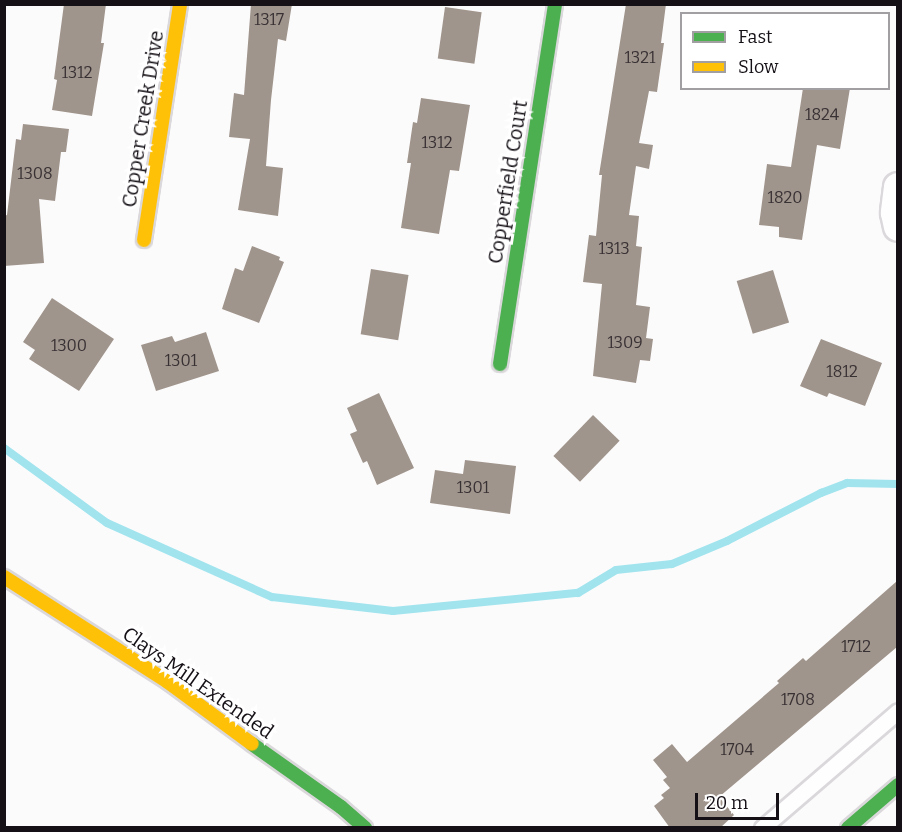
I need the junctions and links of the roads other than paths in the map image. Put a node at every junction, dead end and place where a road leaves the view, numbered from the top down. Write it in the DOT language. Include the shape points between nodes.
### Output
graph roads {
  1 [pos="180,4"];
  2 [pos="555,4"];
  3 [pos="897,187"];
  4 [pos="897,227"];
  5 [pos="144,240"];
  6 [pos="500,364"];
  7 [pos="4,577"];
  8 [pos="897,711"];
  9 [pos="897,784"];
  10 [pos="364,828"];
  11 [pos="762,828"];
  12 [pos="848,828"];
  1 -- 5 [label="street, Copper Creek Drive"];
  2 -- 6 [label="street, Copperfield Court"];
  3 -- 4 [label="street"];
  7 -- 10 [label="street, Clays Mill Extended" via="168,682 341,807"];
  8 -- 11 [label="lane"];
  9 -- 12 [label="street"];
}
